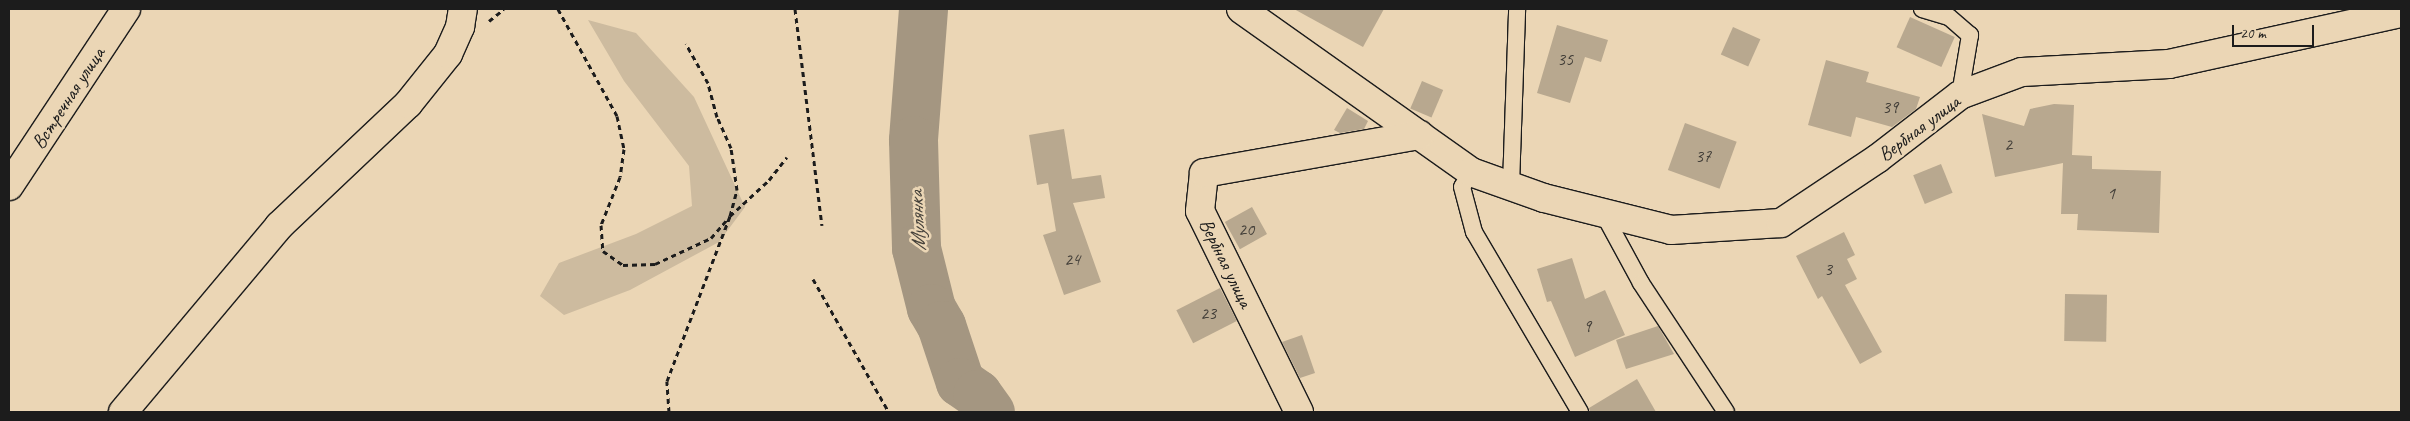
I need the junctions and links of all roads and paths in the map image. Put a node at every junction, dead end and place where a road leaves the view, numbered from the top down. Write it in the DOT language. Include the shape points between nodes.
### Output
graph roads {
  1 [pos="126,9"];
  2 [pos="463,9"];
  3 [pos="558,9"];
  4 [pos="795,9"];
  5 [pos="1241,9"];
  6 [pos="1517,9"];
  7 [pos="1922,9"];
  8 [pos="2401,12"];
  9 [pos="686,44"];
  10 [pos="1960,95"];
  11 [pos="1420,135"];
  12 [pos="786,157"];
  13 [pos="1471,172"];
  14 [pos="1511,185"];
  15 [pos="9,186"];
  16 [pos="1603,213"];
  17 [pos="730,216"];
  18 [pos="822,225"];
  19 [pos="813,279"];
  20 [pos="123,412"];
  21 [pos="669,412"];
  22 [pos="889,412"];
  23 [pos="1299,412"];
  24 [pos="1580,412"];
  25 [pos="1726,412"];
  1 -- 15 [label="street, Встречная улица"];
  2 -- 20 [label="street" via="448,54 408,104 279,226"];
  3 -- 17 [label="path" via="617,116 624,149 620,177 601,225 604,251 623,265 655,264 710,238"];
  4 -- 18 [label="path"];
  5 -- 11 [label="street, Вербная улица"];
  6 -- 14 [label="lane"];
  7 -- 10 [label="lane" via="1949,17 1970,35"];
  8 -- 10 [label="street, Вербная улица" via="2169,64 2022,72"];
  9 -- 17 [label="path" via="708,83 730,148 737,190"];
  10 -- 16 [label="street, Вербная улица" via="1877,159 1781,223 1671,230"];
  11 -- 13 [label="street, Вербная улица"];
  11 -- 23 [label="street, Вербная улица" via="1204,173 1200,211"];
  12 -- 17 [label="path" via="769,180"];
  13 -- 14 [label="street, Вербная улица"];
  13 -- 24 [label="lane" via="1462,187 1474,232"];
  14 -- 16 [label="street, Вербная улица"];
  16 -- 25 [label="lane" via="1641,283"];
  17 -- 21 [label="path" via="667,381"];
  19 -- 22 [label="path"];
}
